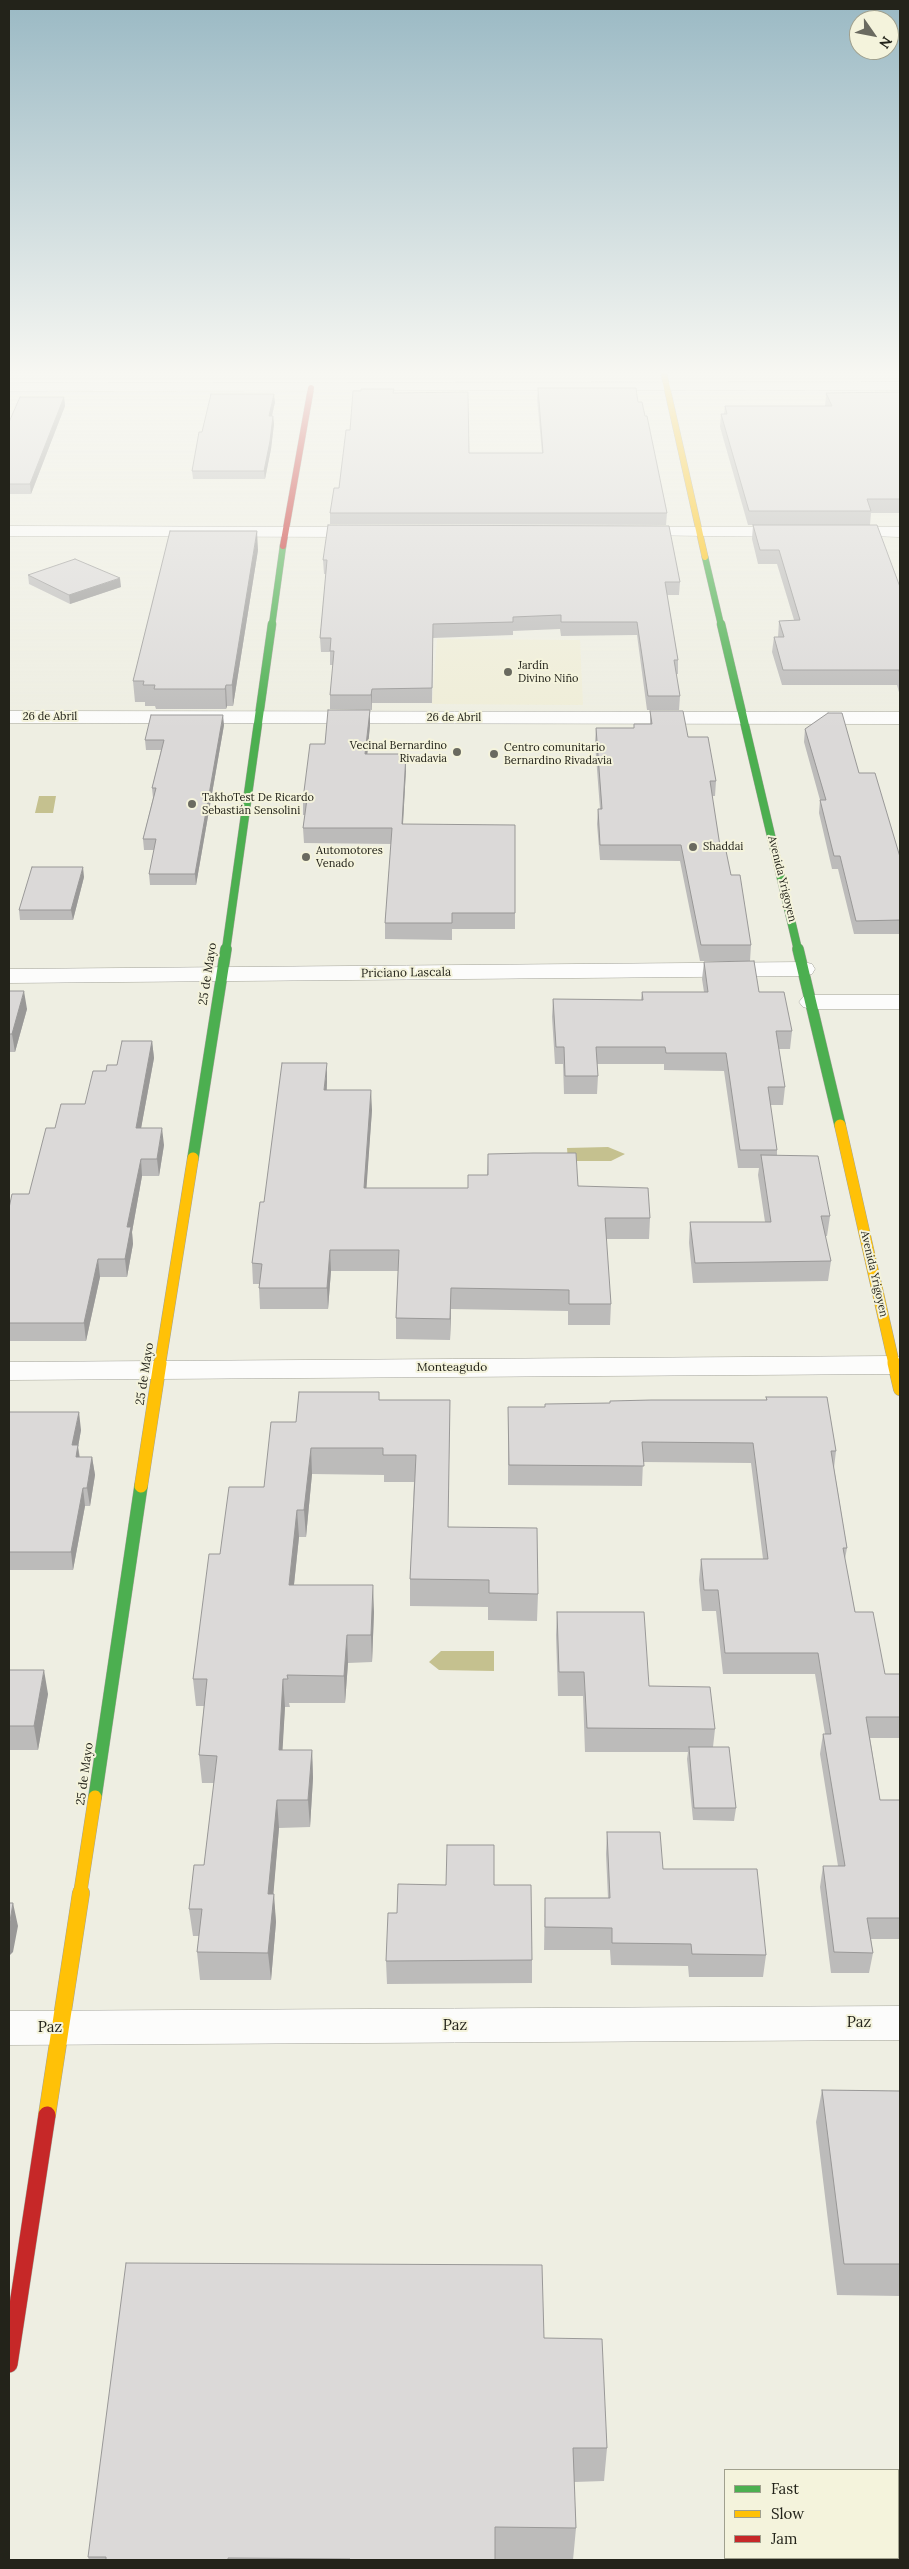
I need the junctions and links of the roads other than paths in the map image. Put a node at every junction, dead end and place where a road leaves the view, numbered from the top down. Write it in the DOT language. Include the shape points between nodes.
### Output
graph roads {
  1 [pos="292,490"];
  2 [pos="690,490"];
  3 [pos="9,531"];
  4 [pos="285,532"];
  5 [pos="384,532"];
  6 [pos="621,532"];
  7 [pos="700,532"];
  8 [pos="800,532"];
  9 [pos="830,532"];
  10 [pos="900,532"];
  11 [pos="9,717"];
  12 [pos="260,718"];
  13 [pos="742,718"];
  14 [pos="900,718"];
  15 [pos="804,969"];
  16 [pos="222,975"];
  17 [pos="9,976"];
  18 [pos="812,1002"];
  19 [pos="900,1002"];
  20 [pos="159,1370"];
  21 [pos="9,1371"];
  22 [pos="898,1377"];
  23 [pos="900,2022"];
  24 [pos="9,2028"];
  25 [pos="61,2028"];
  26 [pos="9,2364"];
  1 -- 4 [label="street, 25 de Mayo"];
  2 -- 7 [label="street, Avenida Yrigoyen"];
  3 -- 4 [label="street"];
  4 -- 5 [label="street"];
  4 -- 12 [label="street, 25 de Mayo"];
  6 -- 7 [label="street"];
  7 -- 8 [label="street"];
  7 -- 13 [label="street, Avenida Yrigoyen"];
  9 -- 10 [label="street"];
  11 -- 12 [label="street, 26 de Abril"];
  12 -- 13 [label="street, 26 de Abril"];
  12 -- 16 [label="street, 25 de Mayo"];
  13 -- 14 [label="street, 26 de Abril"];
  13 -- 15 [label="street, Avenida Yrigoyen"];
  15 -- 16 [label="street, Priciano Lascala"];
  15 -- 18 [label="street, Avenida Yrigoyen"];
  16 -- 17 [label="street, Priciano Lascala"];
  16 -- 20 [label="street, 25 de Mayo"];
  18 -- 19 [label="street"];
  18 -- 22 [label="street, Avenida Yrigoyen"];
  20 -- 21 [label="street, Monteagudo"];
  20 -- 22 [label="street, Monteagudo"];
  20 -- 25 [label="street, 25 de Mayo"];
  23 -- 25 [label="street, Paz"];
  24 -- 25 [label="street, Paz"];
  25 -- 26 [label="street, 25 de Mayo"];
}
